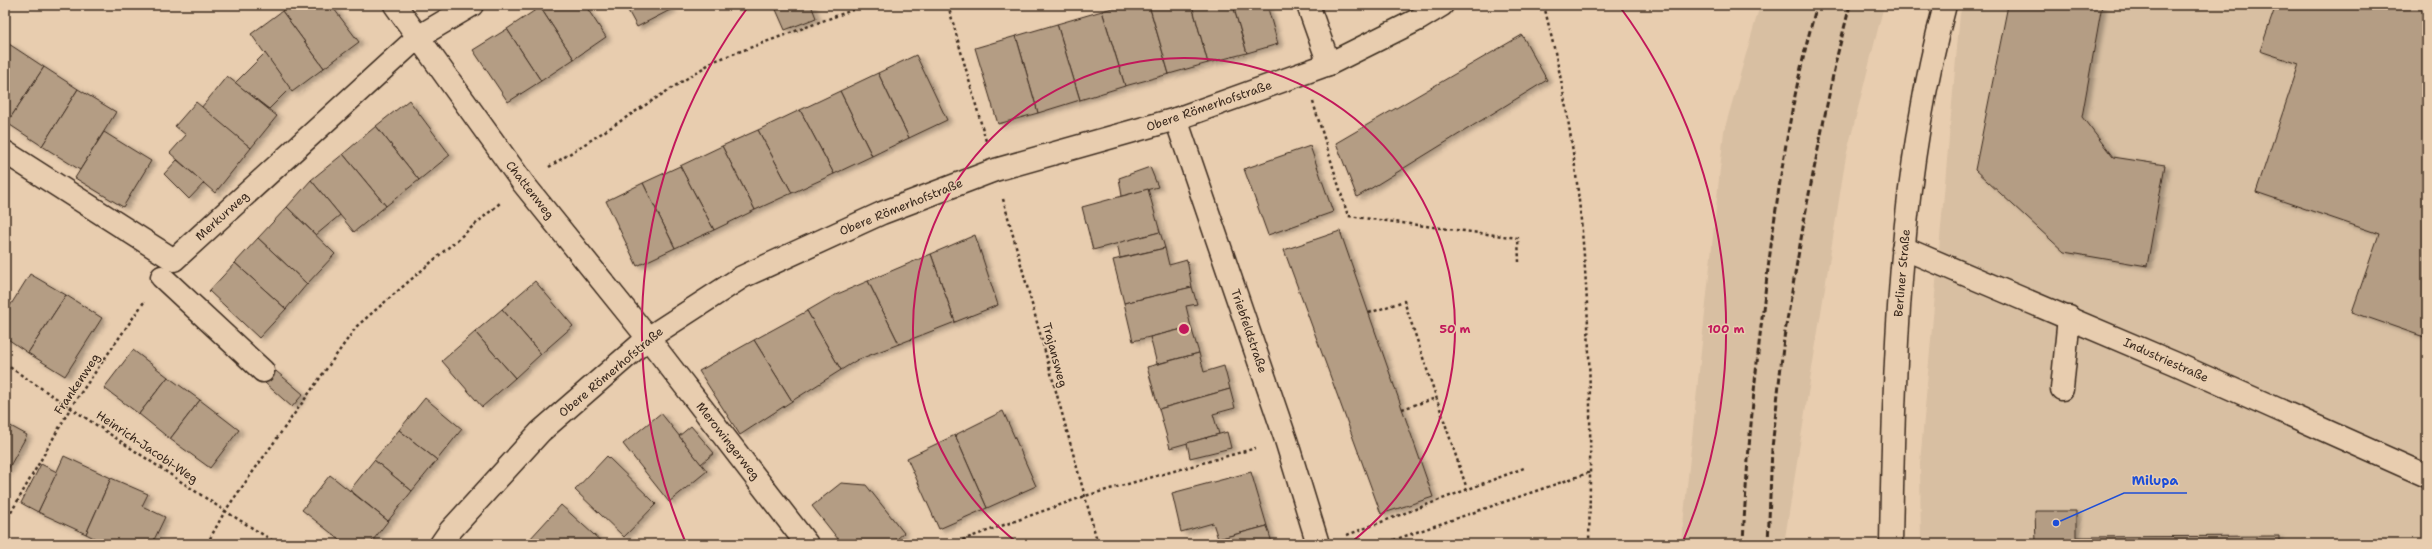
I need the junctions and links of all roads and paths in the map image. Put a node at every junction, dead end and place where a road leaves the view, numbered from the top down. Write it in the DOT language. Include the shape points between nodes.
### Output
graph roads {
  1 [pos="395,5"];
  2 [pos="472,5"];
  3 [pos="866,5"];
  4 [pos="948,5"];
  5 [pos="1308,5"];
  6 [pos="1442,5"];
  7 [pos="1544,5"];
  8 [pos="1945,5"];
  9 [pos="418,38"];
  10 [pos="1329,64"];
  11 [pos="1304,73"];
  12 [pos="1176,119"];
  13 [pos="5,152"];
  14 [pos="995,170"];
  15 [pos="523,183"];
  16 [pos="1903,248"];
  17 [pos="1519,262"];
  18 [pos="162,277"];
  19 [pos="1369,313"];
  20 [pos="2069,317"];
  21 [pos="648,338"];
  22 [pos="5,364"];
  23 [pos="263,370"];
  24 [pos="2062,389"];
  25 [pos="1436,398"];
  26 [pos="71,407"];
  27 [pos="1402,409"];
  28 [pos="1286,440"];
  29 [pos="1524,468"];
  30 [pos="1590,472"];
  31 [pos="2427,476"];
  32 [pos="1467,489"];
  33 [pos="1085,496"];
  34 [pos="225,511"];
  35 [pos="5,523"];
  36 [pos="1344,536"];
  37 [pos="207,544"];
  38 [pos="278,544"];
  39 [pos="441,544"];
  40 [pos="808,544"];
  41 [pos="951,544"];
  42 [pos="1098,544"];
  43 [pos="1318,544"];
  44 [pos="1382,544"];
  45 [pos="1589,544"];
  46 [pos="1891,544"];
  1 -- 9 [label="street, Chattenweg"];
  2 -- 9 [label="street"];
  3 -- 15 [label="path" via="714,61"];
  4 -- 14 [label="path, Trajansweg"];
  5 -- 10 [label="street"];
  6 -- 10 [label="street, Obere Römerhofstraße" via="1420,19"];
  7 -- 30 [label="path" via="1564,97 1578,200 1586,301"];
  8 -- 16 [label="street, Berliner Straße" via="1919,134"];
  9 -- 13 [label="street, Merkurweg" via="174,260"];
  9 -- 15 [label="street, Chattenweg"];
  10 -- 11 [label="street, Obere Römerhofstraße"];
  11 -- 12 [label="street, Obere Römerhofstraße"];
  11 -- 17 [label="path" via="1348,216 1518,238"];
  12 -- 14 [label="street, Obere Römerhofstraße"];
  12 -- 28 [label="street, Triebfeldstraße"];
  14 -- 21 [label="street, Obere Römerhofstraße" via="882,213 742,277"];
  14 -- 33 [label="path, Trajansweg"];
  15 -- 21 [label="street, Chattenweg"];
  15 -- 34 [label="path" via="357,326"];
  16 -- 20 [label="street, Industriestraße"];
  16 -- 46 [label="street, Berliner Straße" via="1893,413"];
  18 -- 23 [label="street"];
  18 -- 26 [label="path, Frankenweg"];
  19 -- 25 [label="path" via="1404,301"];
  20 -- 24 [label="street"];
  20 -- 31 [label="street, Industriestraße"];
  21 -- 39 [label="street, Obere Römerhofstraße" via="540,432"];
  21 -- 40 [label="street, Merowingerweg"];
  22 -- 26 [label="path, Heinrich-Jacobi-Weg"];
  25 -- 27 [label="path"];
  25 -- 32 [label="path"];
  26 -- 34 [label="path, Heinrich-Jacobi-Weg"];
  26 -- 35 [label="path, Frankenweg"];
  28 -- 33 [label="path"];
  28 -- 43 [label="street, Triebfeldstraße"];
  29 -- 32 [label="path"];
  30 -- 44 [label="path"];
  30 -- 45 [label="path"];
  32 -- 36 [label="path"];
  33 -- 41 [label="path"];
  33 -- 42 [label="path, Trajansweg"];
  34 -- 37 [label="path"];
  34 -- 38 [label="path, Heinrich-Jacobi-Weg"];
}
